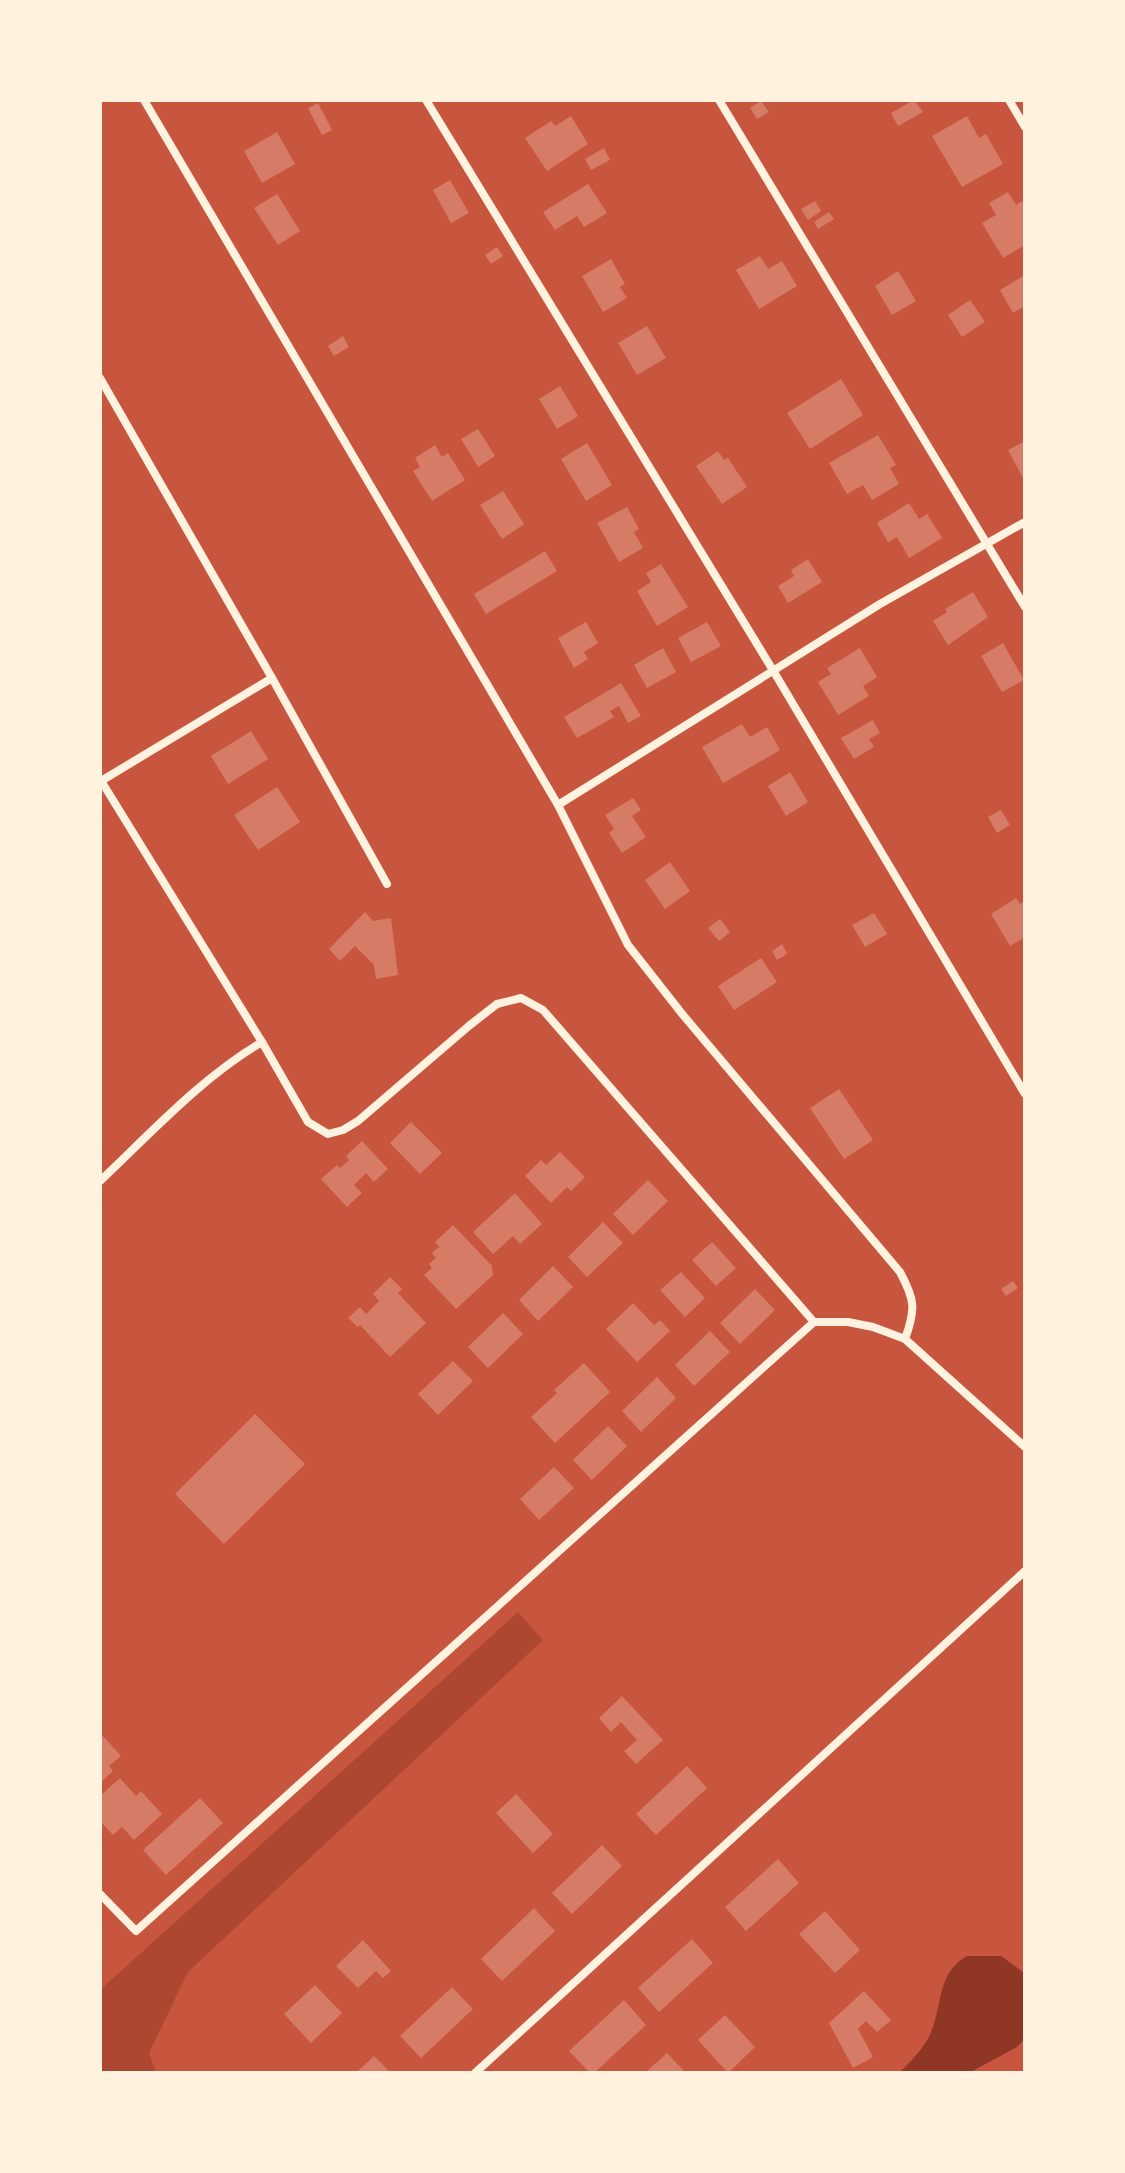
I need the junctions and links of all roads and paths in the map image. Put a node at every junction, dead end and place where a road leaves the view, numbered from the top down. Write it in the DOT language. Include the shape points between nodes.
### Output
graph roads {
  1 [pos="144,100"];
  2 [pos="426,100"];
  3 [pos="719,100"];
  4 [pos="1009,100"];
  5 [pos="1025,127"];
  6 [pos="100,378"];
  7 [pos="1025,522"];
  8 [pos="988,544"];
  9 [pos="1025,607"];
  10 [pos="774,672"];
  11 [pos="272,678"];
  12 [pos="100,780"];
  13 [pos="558,805"];
  14 [pos="387,884"];
  15 [pos="262,1042"];
  16 [pos="1025,1094"];
  17 [pos="100,1181"];
  18 [pos="814,1322"];
  19 [pos="905,1339"];
  20 [pos="1025,1447"];
  21 [pos="1025,1571"];
  22 [pos="100,1894"];
  23 [pos="475,2073"];
  1 -- 13 [label="street"];
  2 -- 10 [label="street"];
  3 -- 8 [label="street"];
  4 -- 5 [label="street"];
  6 -- 11 [label="street"];
  7 -- 8 [label="street"];
  8 -- 9 [label="street"];
  8 -- 10 [label="street"];
  10 -- 13 [label="street"];
  10 -- 16 [label="street"];
  11 -- 12 [label="street"];
  11 -- 14 [label="street"];
  12 -- 15 [label="street"];
  13 -- 19 [label="street" via="628,945 900,1272 914,1314"];
  15 -- 17 [label="street" via="210,1078"];
  15 -- 18 [label="street" via="308,1122 328,1134 358,1121 497,1004 521,998 543,1010"];
  18 -- 19 [label="street" via="848,1322"];
  18 -- 22 [label="street" via="136,1931"];
  19 -- 20 [label="street"];
  21 -- 23 [label="street"];
}
